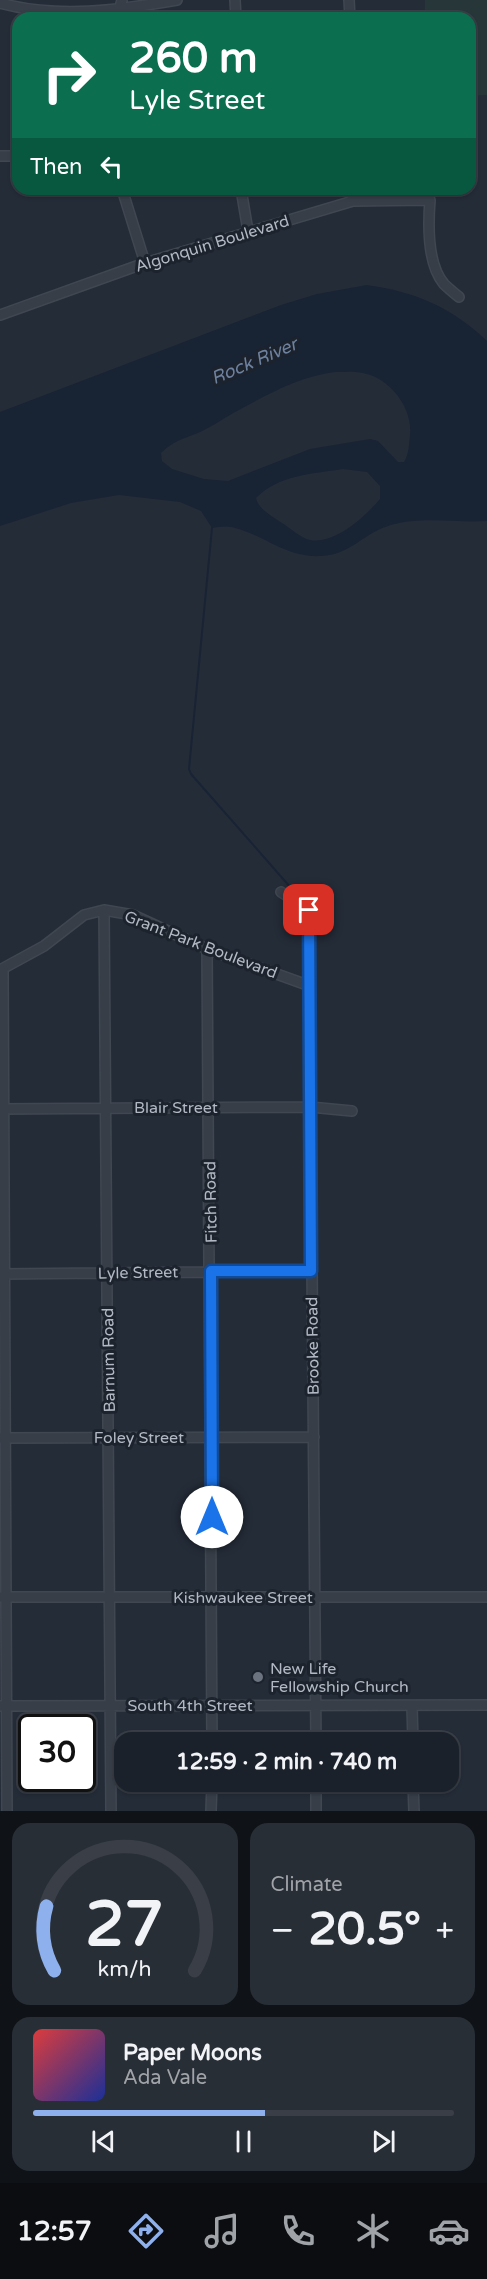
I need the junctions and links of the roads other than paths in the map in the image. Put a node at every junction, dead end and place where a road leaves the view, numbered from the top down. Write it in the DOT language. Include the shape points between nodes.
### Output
graph roads {
  1 [pos="177,0"];
  2 [pos="0,3"];
  3 [pos="84,12"];
  4 [pos="126,12"];
  5 [pos="124,195"];
  6 [pos="242,195"];
  7 [pos="353,195"];
  8 [pos="353,201"];
  9 [pos="248,231"];
  10 [pos="144,263"];
  11 [pos="459,297"];
  12 [pos="0,315"];
  13 [pos="281,892"];
  14 [pos="104,910"];
  15 [pos="207,948"];
  16 [pos="1,970"];
  17 [pos="310,986"];
  18 [pos="209,1107"];
  19 [pos="310,1107"];
  20 [pos="107,1108"];
  21 [pos="2,1109"];
  22 [pos="352,1111"];
  23 [pos="211,1271"];
  24 [pos="311,1271"];
  25 [pos="108,1272"];
  26 [pos="3,1274"];
  27 [pos="109,1437"];
  28 [pos="212,1437"];
  29 [pos="314,1437"];
  30 [pos="3,1438"];
  31 [pos="4,1597"];
  32 [pos="315,1597"];
  33 [pos="487,1597"];
  34 [pos="110,1598"];
  35 [pos="213,1598"];
  36 [pos="213,1705"];
  37 [pos="316,1705"];
  38 [pos="487,1705"];
  39 [pos="4,1706"];
  40 [pos="111,1706"];
  41 [pos="412,1706"];
  42 [pos="213,1732"];
  43 [pos="316,1732"];
  44 [pos="412,1732"];
  45 [pos="212,1792"];
  46 [pos="316,1792"];
  47 [pos="413,1792"];
  48 [pos="7,1811"];
  49 [pos="111,1811"];
  50 [pos="212,1811"];
  51 [pos="316,1811"];
  52 [pos="414,1811"];
  1 -- 4 [label="street"];
  2 -- 3 [label="street"];
  5 -- 10 [label="street"];
  6 -- 9 [label="street"];
  7 -- 8 [label="street"];
  8 -- 9 [label="street, Algonquin Boulevard"];
  8 -- 11 [label="street, Algonquin Boulevard" via="430,200 430,240 438,274"];
  9 -- 10 [label="street, Algonquin Boulevard"];
  10 -- 12 [label="street, Algonquin Boulevard"];
  13 -- 17 [label="street, Brooke Road" via="309,910"];
  14 -- 15 [label="street, Grant Park Boulevard" via="133,915"];
  14 -- 16 [label="street, Grant Park Boulevard" via="84,915 44,946"];
  14 -- 20 [label="street, Barnum Road"];
  15 -- 17 [label="street, Grant Park Boulevard"];
  15 -- 18 [label="street, Fitch Road"];
  16 -- 21 [label="street"];
  17 -- 19 [label="street, Brooke Road"];
  18 -- 19 [label="street, Blair Street"];
  18 -- 20 [label="street, Blair Street"];
  18 -- 23 [label="street, Fitch Road"];
  19 -- 22 [label="street, Blair Street"];
  19 -- 24 [label="street, Brooke Road"];
  20 -- 21 [label="street, Blair Street"];
  20 -- 25 [label="street, Barnum Road"];
  21 -- 26 [label="street"];
  23 -- 24 [label="street, Lyle Street"];
  23 -- 25 [label="street, Lyle Street"];
  23 -- 28 [label="street, Fitch Road"];
  24 -- 29 [label="street, Brooke Road"];
  25 -- 26 [label="street, Lyle Street"];
  25 -- 27 [label="street, Barnum Road"];
  26 -- 30 [label="street"];
  27 -- 28 [label="street, Foley Street"];
  27 -- 30 [label="street, Foley Street"];
  27 -- 34 [label="street, Barnum Road"];
  28 -- 29 [label="street, Foley Street"];
  28 -- 35 [label="street, Fitch Road"];
  29 -- 32 [label="street, Brooke Road"];
  30 -- 31 [label="street"];
  31 -- 34 [label="street, Kishwaukee Street"];
  31 -- 39 [label="street"];
  32 -- 33 [label="street, Kishwaukee Street"];
  32 -- 35 [label="street, Kishwaukee Street"];
  32 -- 37 [label="street, Brooke Road"];
  34 -- 35 [label="street, Kishwaukee Street"];
  34 -- 40 [label="street, Barnum Road"];
  35 -- 36 [label="street, Fitch Road"];
  36 -- 37 [label="street, South 4th Street"];
  36 -- 40 [label="street, South 4th Street"];
  36 -- 42 [label="street, Fitch Road"];
  37 -- 41 [label="street, South 4th Street"];
  37 -- 43 [label="street, Brooke Road"];
  38 -- 41 [label="street, South 4th Street"];
  39 -- 40 [label="street, South 4th Street"];
  39 -- 48 [label="street"];
  40 -- 49 [label="street, Barnum Road"];
  41 -- 44 [label="street"];
  45 -- 50 [label="street"];
  46 -- 51 [label="street"];
  47 -- 52 [label="street"];
}
